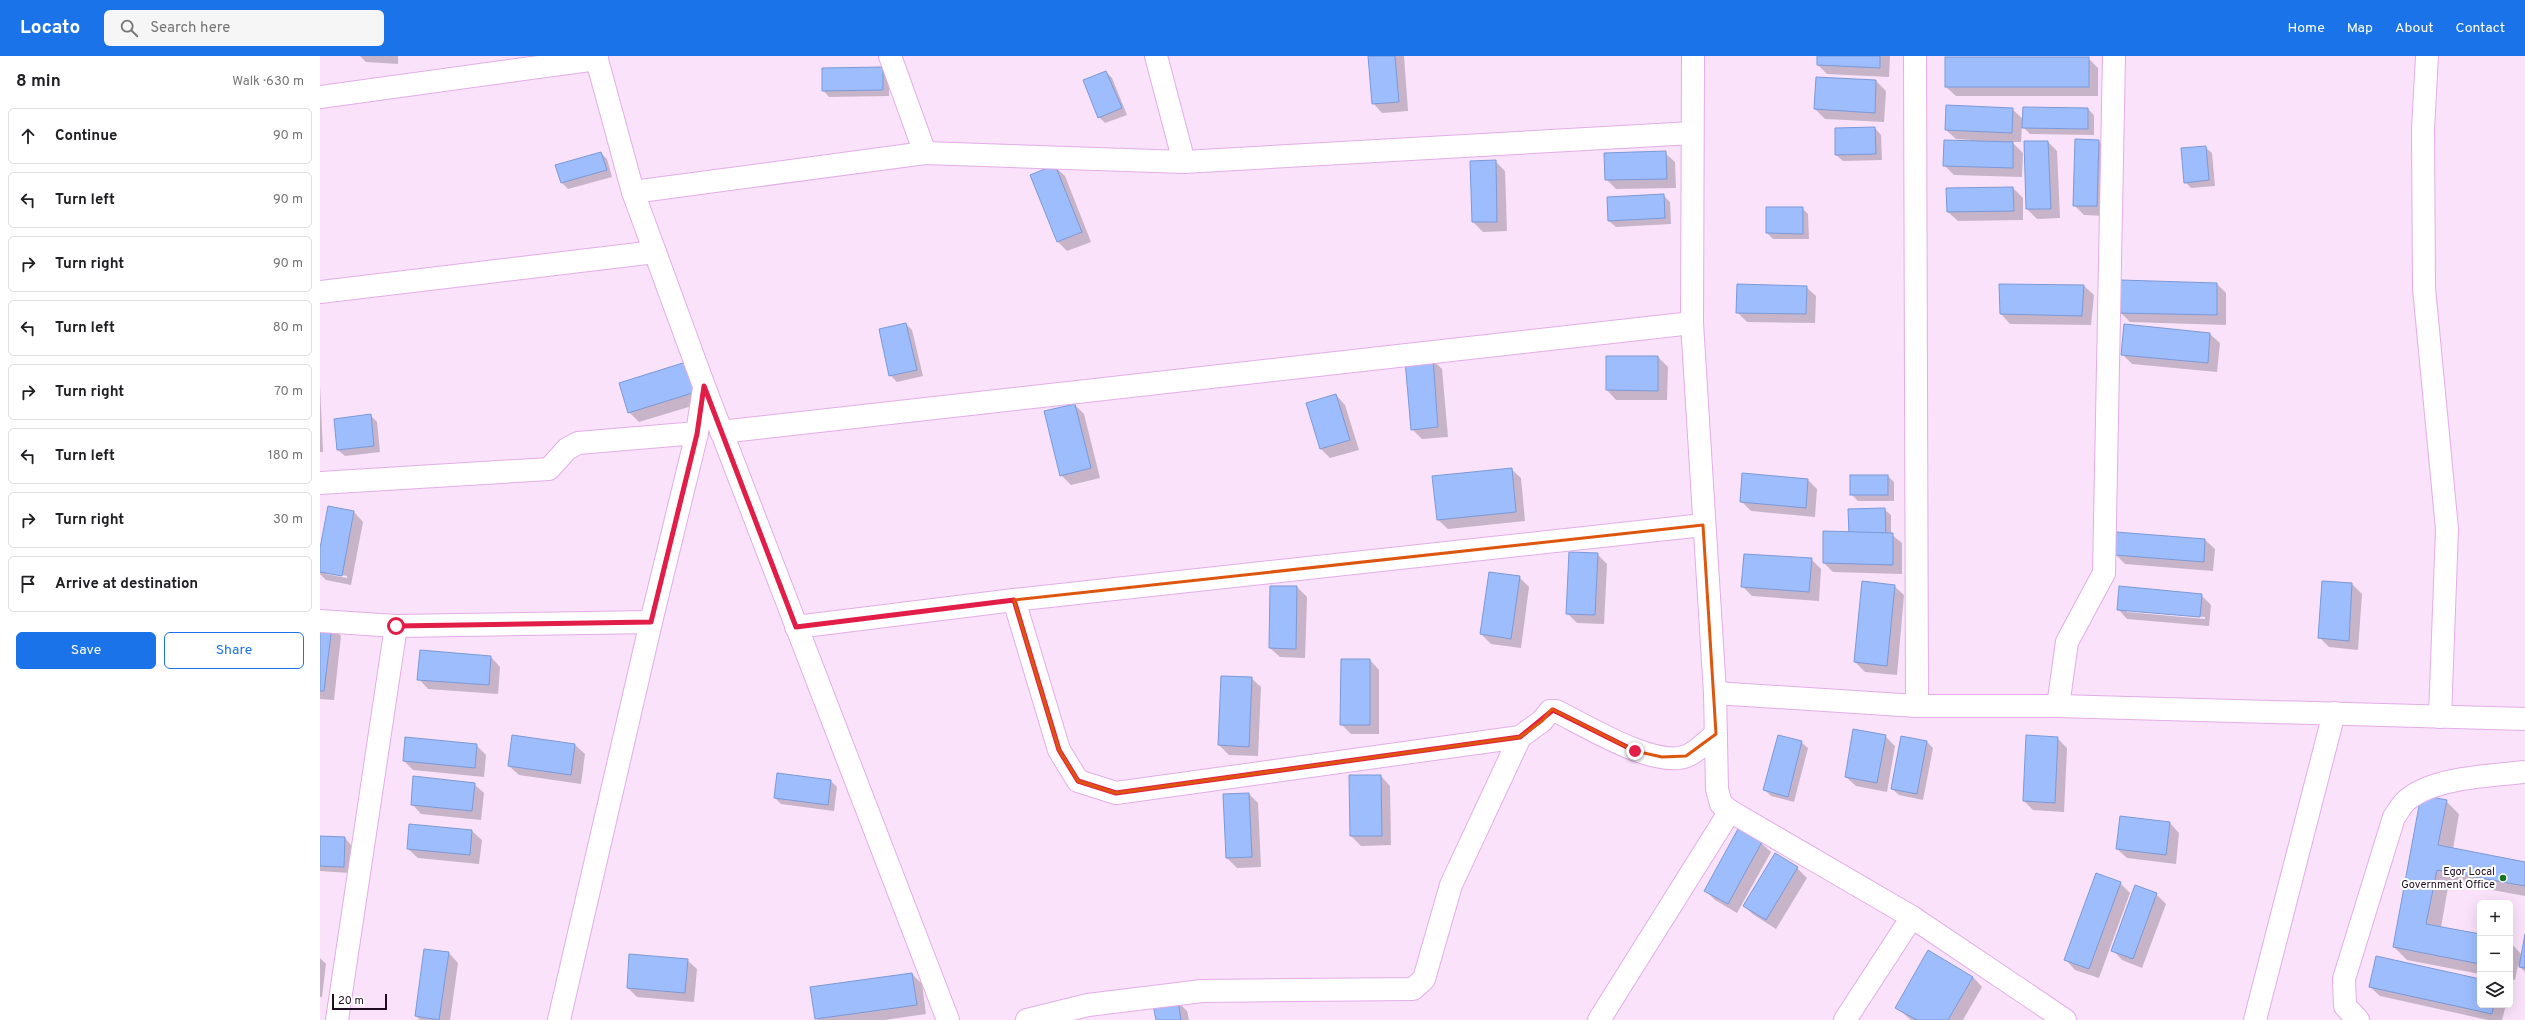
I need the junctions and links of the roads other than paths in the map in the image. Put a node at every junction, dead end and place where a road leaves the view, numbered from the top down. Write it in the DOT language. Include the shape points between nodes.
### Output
graph roads {
  1 [pos="890,56"];
  2 [pos="1156,56"];
  3 [pos="1693,56"];
  4 [pos="1915,56"];
  5 [pos="2114,56"];
  6 [pos="2427,56"];
  7 [pos="596,58"];
  8 [pos="320,97"];
  9 [pos="1692,133"];
  10 [pos="925,153"];
  11 [pos="1184,162"];
  12 [pos="633,192"];
  13 [pos="655,252"];
  14 [pos="320,292"];
  15 [pos="1692,323"];
  16 [pos="704,386"];
  17 [pos="721,432"];
  18 [pos="697,434"];
  19 [pos="320,483"];
  20 [pos="1703,525"];
  21 [pos="1014,600"];
  22 [pos="320,622"];
  23 [pos="651,622"];
  24 [pos="396,626"];
  25 [pos="796,627"];
  26 [pos="1714,693"];
  27 [pos="1917,706"];
  28 [pos="2058,706"];
  29 [pos="2334,713"];
  30 [pos="2440,717"];
  31 [pos="2525,720"];
  32 [pos="1716,734"];
  33 [pos="1520,737"];
  34 [pos="2525,772"];
  35 [pos="1730,811"];
  36 [pos="1912,916"];
  37 [pos="337,1020"];
  38 [pos="559,1020"];
  39 [pos="948,1020"];
  40 [pos="1027,1020"];
  41 [pos="1599,1020"];
  42 [pos="1845,1020"];
  43 [pos="2065,1020"];
  44 [pos="2255,1020"];
  45 [pos="2358,1020"];
  1 -- 10 [label="street"];
  2 -- 11 [label="street"];
  3 -- 9 [label="street"];
  4 -- 27 [label="street"];
  5 -- 28 [label="street" via="2104,573 2067,642"];
  6 -- 30 [label="street" via="2423,129 2424,288 2447,529"];
  7 -- 8 [label="street"];
  7 -- 12 [label="street"];
  9 -- 11 [label="street"];
  9 -- 15 [label="street"];
  10 -- 11 [label="street"];
  10 -- 12 [label="street"];
  12 -- 13 [label="street"];
  13 -- 14 [label="street"];
  13 -- 16 [label="street"];
  15 -- 17 [label="street"];
  15 -- 20 [label="street"];
  16 -- 17 [label="street"];
  16 -- 18 [label="street"];
  17 -- 25 [label="street"];
  18 -- 19 [label="street" via="578,443 567,449 549,469"];
  18 -- 23 [label="street"];
  20 -- 21 [label="street"];
  20 -- 26 [label="street"];
  21 -- 25 [label="street"];
  21 -- 33 [label="street" via="1059,750 1078,781 1116,793"];
  22 -- 24 [label="street"];
  23 -- 24 [label="street"];
  23 -- 38 [label="street"];
  24 -- 37 [label="street"];
  25 -- 39 [label="street"];
  26 -- 27 [label="street"];
  26 -- 32 [label="street"];
  27 -- 28 [label="street"];
  28 -- 29 [label="street"];
  29 -- 30 [label="street"];
  29 -- 44 [label="street"];
  30 -- 31 [label="street"];
  32 -- 33 [label="street" via="1686,756 1662,757 1635,751 1553,710"];
  32 -- 35 [label="street" via="1718,789 1721,804"];
  33 -- 40 [label="street" via="1451,885 1424,979 1413,989 1202,991 1088,1004"];
  34 -- 45 [label="street" via="2463,779 2429,788 2407,800 2394,817 2344,979 2345,1006"];
  35 -- 36 [label="street"];
  35 -- 41 [label="street"];
  36 -- 42 [label="street"];
  36 -- 43 [label="street"];
}
